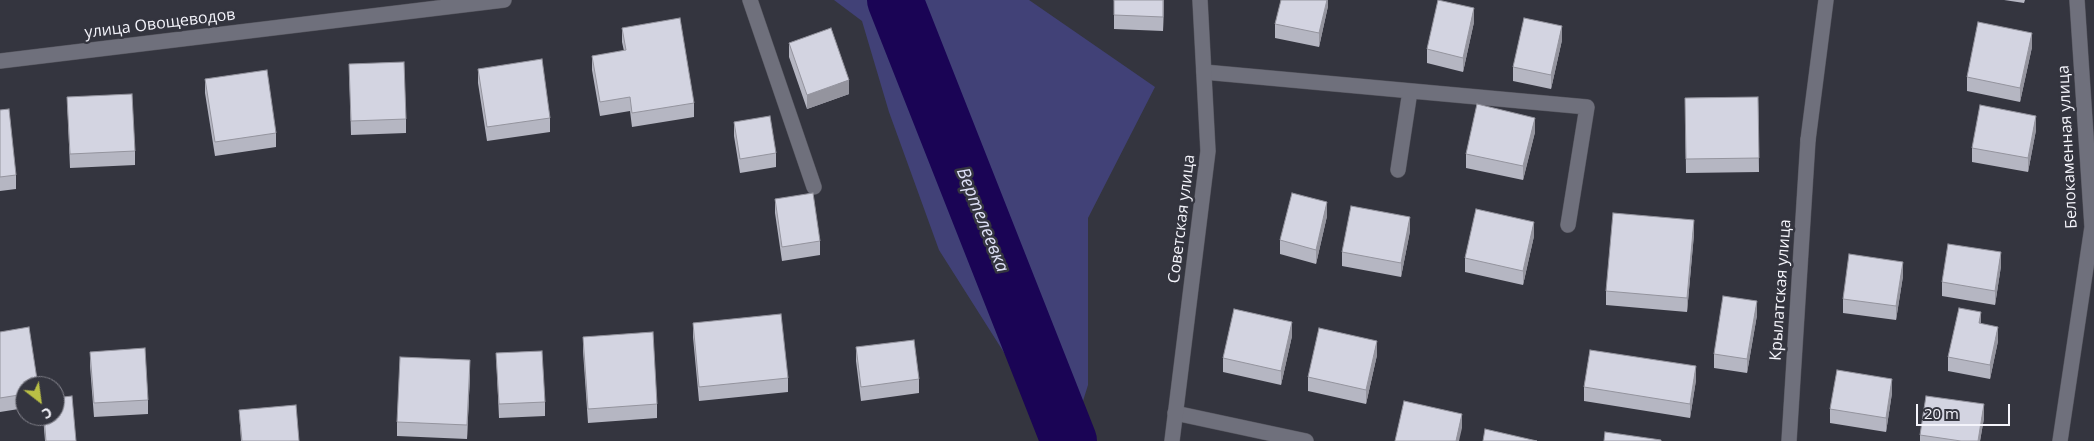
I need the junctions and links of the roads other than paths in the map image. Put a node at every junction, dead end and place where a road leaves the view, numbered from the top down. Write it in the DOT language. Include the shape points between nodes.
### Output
graph roads {
  1 [pos="504,0"];
  2 [pos="750,0"];
  3 [pos="1200,0"];
  4 [pos="1826,0"];
  5 [pos="2077,0"];
  6 [pos="0,61"];
  7 [pos="1204,72"];
  8 [pos="1410,91"];
  9 [pos="1398,170"];
  10 [pos="814,187"];
  11 [pos="1568,225"];
  12 [pos="1175,413"];
  13 [pos="1172,441"];
  14 [pos="1306,441"];
  15 [pos="1789,441"];
  16 [pos="2060,441"];
  1 -- 6 [label="street, улица Овощеводов"];
  2 -- 10 [label="street"];
  3 -- 7 [label="street, Советская улица"];
  4 -- 15 [label="street, Крылатская улица" via="1808,140"];
  5 -- 16 [label="street, Белокаменная улица" via="2092,227"];
  7 -- 8 [label="street"];
  7 -- 12 [label="street, Советская улица" via="1208,151"];
  8 -- 9 [label="street"];
  8 -- 11 [label="street" via="1587,108"];
  12 -- 13 [label="street, Советская улица"];
  12 -- 14 [label="street"];
}
